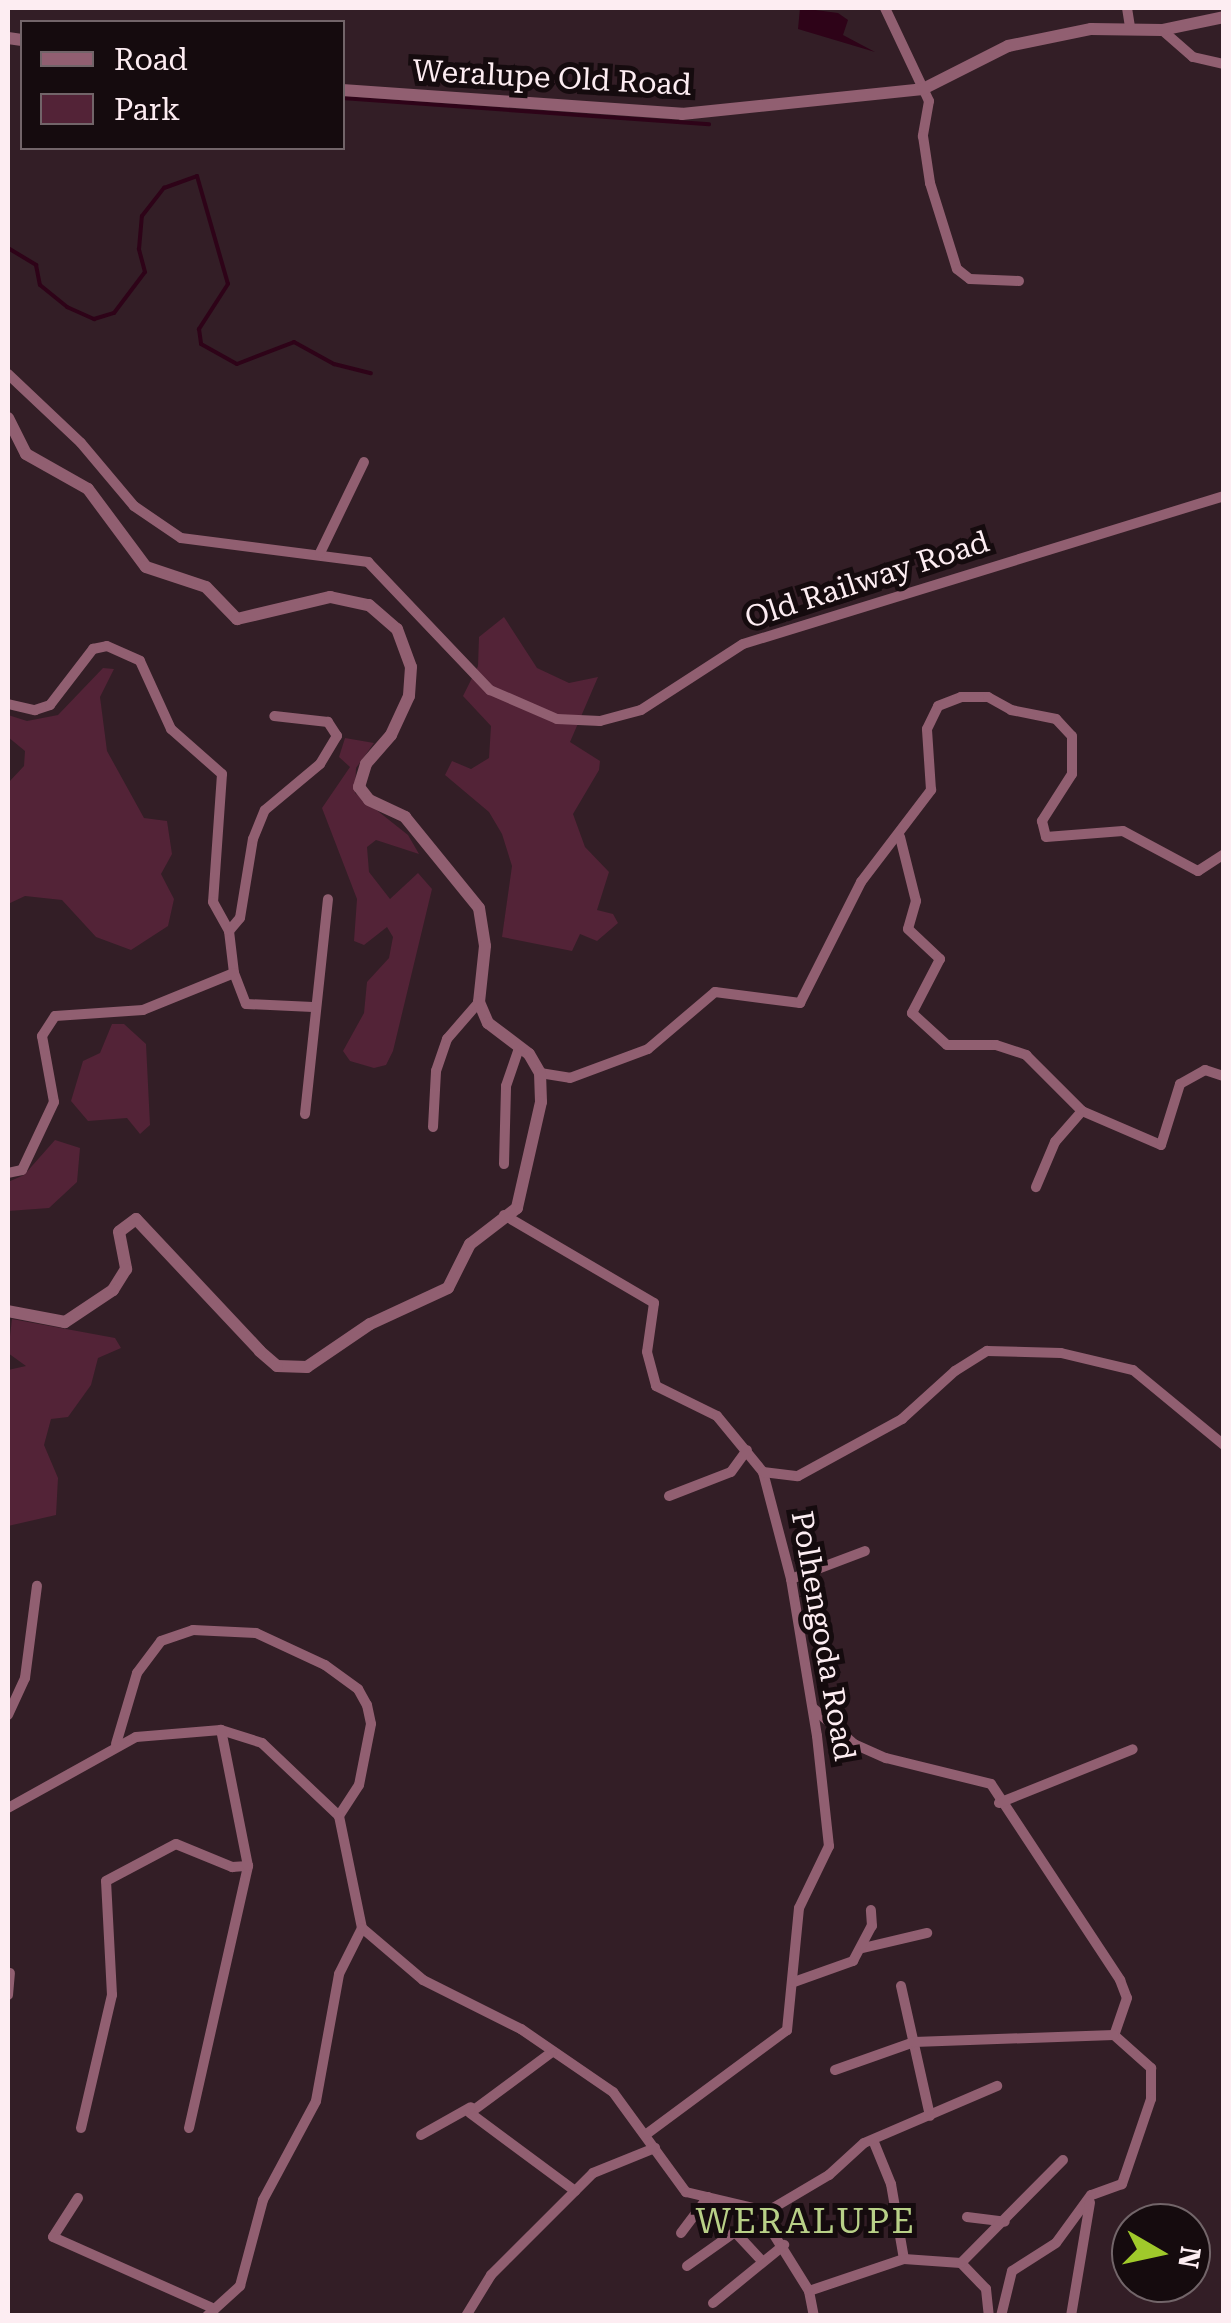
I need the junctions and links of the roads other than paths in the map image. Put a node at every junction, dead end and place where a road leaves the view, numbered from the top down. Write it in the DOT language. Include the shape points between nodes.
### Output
graph roads {
  1 [pos="885,8"];
  2 [pos="1127,8"];
  3 [pos="1224,17"];
  4 [pos="1130,26"];
  5 [pos="1162,30"];
  6 [pos="1224,64"];
  7 [pos="924,89"];
  8 [pos="345,90"];
  9 [pos="1019,281"];
  10 [pos="8,374"];
  11 [pos="8,418"];
  12 [pos="364,462"];
  13 [pos="1224,496"];
  14 [pos="320,553"];
  15 [pos="8,704"];
  16 [pos="274,716"];
  17 [pos="900,836"];
  18 [pos="1224,854"];
  19 [pos="328,899"];
  20 [pos="229,931"];
  21 [pos="234,973"];
  22 [pos="478,1002"];
  23 [pos="314,1007"];
  24 [pos="519,1050"];
  25 [pos="540,1074"];
  26 [pos="1224,1076"];
  27 [pos="1082,1111"];
  28 [pos="305,1114"];
  29 [pos="432,1127"];
  30 [pos="504,1164"];
  31 [pos="8,1173"];
  32 [pos="1036,1187"];
  33 [pos="504,1214"];
  34 [pos="8,1311"];
  35 [pos="1224,1445"];
  36 [pos="747,1450"];
  37 [pos="764,1472"];
  38 [pos="670,1496"];
  39 [pos="865,1551"];
  40 [pos="791,1578"];
  41 [pos="37,1586"];
  42 [pos="810,1703"];
  43 [pos="8,1715"];
  44 [pos="221,1730"];
  45 [pos="116,1744"];
  46 [pos="1133,1749"];
  47 [pos="999,1804"];
  48 [pos="8,1808"];
  49 [pos="338,1816"];
  50 [pos="248,1866"];
  51 [pos="871,1910"];
  52 [pos="362,1928"];
  53 [pos="927,1932"];
  54 [pos="864,1948"];
  55 [pos="10,1973"];
  56 [pos="794,1982"];
  57 [pos="901,1986"];
  58 [pos="8,1995"];
  59 [pos="1114,2036"];
  60 [pos="914,2042"];
  61 [pos="552,2052"];
  62 [pos="835,2070"];
  63 [pos="997,2086"];
  64 [pos="472,2106"];
  65 [pos="930,2116"];
  66 [pos="81,2128"];
  67 [pos="189,2128"];
  68 [pos="648,2133"];
  69 [pos="421,2135"];
  70 [pos="873,2140"];
  71 [pos="654,2148"];
  72 [pos="1063,2160"];
  73 [pos="575,2192"];
  74 [pos="1091,2195"];
  75 [pos="708,2197"];
  76 [pos="78,2198"];
  77 [pos="762,2214"];
  78 [pos="967,2217"];
  79 [pos="1006,2222"];
  80 [pos="681,2233"];
  81 [pos="784,2245"];
  82 [pos="760,2259"];
  83 [pos="904,2259"];
  84 [pos="960,2263"];
  85 [pos="688,2266"];
  86 [pos="809,2291"];
  87 [pos="713,2304"];
  88 [pos="211,2312"];
  89 [pos="466,2316"];
  90 [pos="814,2316"];
  91 [pos="988,2316"];
  92 [pos="1002,2316"];
  93 [pos="1071,2316"];
  1 -- 7 [label="street"];
  2 -- 4 [label="street"];
  3 -- 5 [label="street, Weralupe Old Road"];
  4 -- 5 [label="street, Weralupe Old Road"];
  4 -- 7 [label="street, Weralupe Old Road" via="1008,46"];
  5 -- 6 [label="street" via="1193,57"];
  7 -- 8 [label="street, Weralupe Old Road" via="682,114"];
  7 -- 9 [label="street" via="930,182 957,269 970,279"];
  10 -- 14 [label="street, Old Railway Road" via="81,442 134,506 182,538"];
  11 -- 22 [label="street" via="26,454 88,489 123,541 159,577 206,588 237,619 330,597 369,605 397,629 410,667 409,696 391,735 366,764 360,787 369,800 405,818 478,908 485,946"];
  12 -- 14 [label="street"];
  13 -- 14 [label="street, Old Railway Road" via="743,644 641,710 600,721 557,719 490,690 368,562"];
  15 -- 20 [label="street" via="35,710 50,705 93,649 107,646 140,661 171,729 222,774 213,902"];
  16 -- 20 [label="street" via="328,722 336,736 320,764 264,810 252,839 240,918"];
  17 -- 18 [label="street" via="932,790 926,729 938,706 988,697 1011,710 1056,719 1072,736 1072,774 1042,821 1046,837 1124,831 1198,870"];
  17 -- 25 [label="street" via="861,882 800,1003 715,992 648,1049 570,1078"];
  17 -- 27 [label="street" via="916,901 908,929 940,959 912,1014 936,1041 996,1045 1026,1055"];
  19 -- 23 [label="street"];
  20 -- 21 [label="street"];
  21 -- 23 [label="street" via="246,1004"];
  21 -- 31 [label="street" via="143,1010 56,1016 42,1036 54,1102 22,1170"];
  22 -- 24 [label="street" via="488,1023"];
  22 -- 29 [label="street" via="447,1039 436,1071"];
  23 -- 28 [label="street"];
  24 -- 25 [label="street"];
  24 -- 30 [label="street" via="506,1086"];
  25 -- 33 [label="street" via="525,1190 517,1208"];
  26 -- 27 [label="street" via="1205,1070 1180,1084 1161,1145"];
  27 -- 32 [label="street" via="1055,1142"];
  33 -- 34 [label="street" via="470,1244 448,1288 370,1324 307,1368 277,1366 136,1219 120,1232 126,1269 113,1290 65,1322"];
  33 -- 36 [label="street, Polhengoda Road" via="654,1302 647,1352 656,1386 717,1416"];
  35 -- 37 [label="street" via="1132,1370 1060,1353 987,1351 955,1370 902,1419 798,1476"];
  36 -- 37 [label="street, Polhengoda Road"];
  36 -- 38 [label="street" via="731,1472"];
  37 -- 40 [label="street, Polhengoda Road"];
  39 -- 40 [label="street"];
  40 -- 42 [label="street, Polhengoda Road"];
  41 -- 43 [label="street" via="25,1678"];
  42 -- 47 [label="street" via="854,1744 922,1769 984,1780"];
  42 -- 56 [label="street, Polhengoda Road" via="830,1846 799,1908"];
  44 -- 45 [label="street"];
  44 -- 49 [label="street" via="262,1742"];
  44 -- 50 [label="street"];
  45 -- 48 [label="street"];
  45 -- 49 [label="street" via="137,1673 161,1641 194,1630 256,1633 325,1665 358,1689 367,1705 372,1724 359,1785"];
  46 -- 47 [label="street"];
  47 -- 59 [label="street" via="1120,1980 1127,1998"];
  49 -- 52 [label="street"];
  50 -- 66 [label="street" via="176,1844 106,1880 113,1983"];
  50 -- 67 [label="street"];
  51 -- 54 [label="street"];
  52 -- 61 [label="street" via="423,1980"];
  52 -- 88 [label="street" via="339,1974 316,2101 264,2200 240,2286"];
  53 -- 54 [label="street"];
  54 -- 56 [label="street" via="834,1971"];
  55 -- 58 [label="street"];
  56 -- 68 [label="street, Polhengoda Road" via="787,2030"];
  57 -- 60 [label="street"];
  59 -- 60 [label="street"];
  59 -- 74 [label="street" via="1151,2068 1152,2099 1122,2184"];
  60 -- 62 [label="street"];
  60 -- 65 [label="street"];
  61 -- 64 [label="street"];
  61 -- 68 [label="street" via="613,2092"];
  63 -- 65 [label="street"];
  64 -- 69 [label="street"];
  64 -- 73 [label="street" via="470,2114"];
  65 -- 70 [label="street"];
  68 -- 71 [label="street"];
  70 -- 77 [label="street" via="830,2175"];
  70 -- 83 [label="street" via="890,2184"];
  71 -- 73 [label="street" via="592,2174"];
  71 -- 75 [label="street" via="686,2192"];
  72 -- 79 [label="street"];
  73 -- 89 [label="street" via="491,2275"];
  74 -- 92 [label="street" via="1056,2243 1012,2271"];
  74 -- 93 [label="street"];
  75 -- 77 [label="street"];
  75 -- 80 [label="street"];
  76 -- 88 [label="street" via="53,2237"];
  77 -- 81 [label="street"];
  78 -- 79 [label="street"];
  79 -- 84 [label="street"];
  81 -- 82 [label="street"];
  81 -- 86 [label="street"];
  82 -- 85 [label="street" via="735,2232"];
  82 -- 87 [label="street"];
  83 -- 84 [label="street"];
  83 -- 86 [label="street"];
  84 -- 91 [label="street" via="986,2289"];
  86 -- 90 [label="street"];
}
